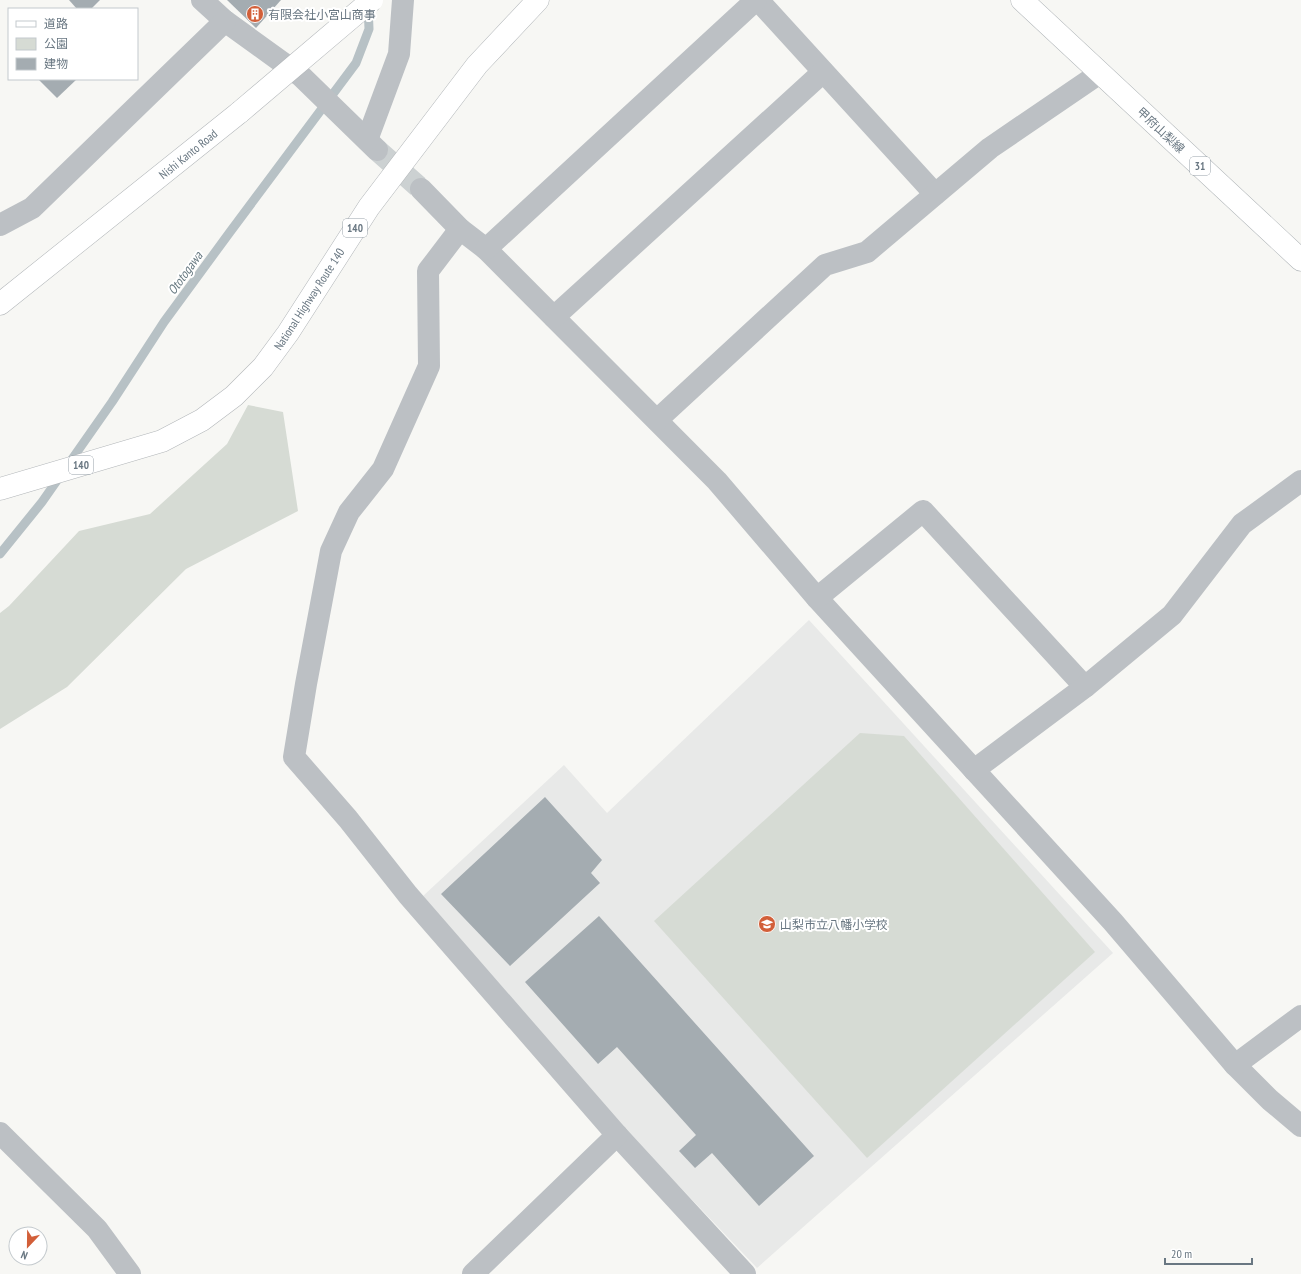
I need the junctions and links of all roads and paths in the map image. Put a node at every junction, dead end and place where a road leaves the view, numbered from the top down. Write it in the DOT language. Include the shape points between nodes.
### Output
graph roads {
  1 [pos="202,0"];
  2 [pos="372,0"];
  3 [pos="403,0"];
  4 [pos="538,0"];
  5 [pos="757,0"];
  6 [pos="1022,0"];
  7 [pos="225,21"];
  8 [pos="823,72"];
  9 [pos="1100,72"];
  10 [pos="421,189"];
  11 [pos="935,194"];
  12 [pos="0,225"];
  13 [pos="460,229"];
  14 [pos="486,249"];
  15 [pos="1301,260"];
  16 [pos="0,304"];
  17 [pos="554,317"];
  18 [pos="657,420"];
  19 [pos="1301,481"];
  20 [pos="0,489"];
  21 [pos="816,598"];
  22 [pos="1085,687"];
  23 [pos="974,770"];
  24 [pos="1301,1016"];
  25 [pos="1235,1066"];
  26 [pos="1301,1126"];
  27 [pos="0,1133"];
  28 [pos="616,1135"];
  29 [pos="130,1274"];
  30 [pos="473,1274"];
  31 [pos="745,1274"];
  1 -- 7 [label="street"];
  2 -- 16 [label="main road, Nishi Kanto Road, bridge" via="240,112"];
  3 -- 7 [label="street" via="399,54 372,145 301,76"];
  4 -- 20 [label="main road, National Highway Route 140 / 140" via="477,66 369,207 288,333 263,367 229,400 202,420 162,441"];
  5 -- 8 [label="street"];
  5 -- 14 [label="street"];
  6 -- 9 [label="main road, 甲府山梨線 / 31"];
  7 -- 12 [label="street" via="32,208"];
  8 -- 11 [label="street"];
  8 -- 17 [label="street"];
  9 -- 11 [label="street" via="990,148"];
  9 -- 15 [label="main road, 甲府山梨線 / 31"];
  10 -- 13 [label="street"];
  11 -- 18 [label="street" via="867,252 825,265"];
  13 -- 14 [label="street"];
  13 -- 28 [label="street" via="428,271 429,366 383,469 349,512 331,551 294,757 348,819 408,895"];
  14 -- 17 [label="street"];
  17 -- 18 [label="street"];
  18 -- 21 [label="street" via="717,481"];
  19 -- 22 [label="street" via="1242,524 1172,615"];
  21 -- 22 [label="street" via="923,511"];
  21 -- 23 [label="street"];
  22 -- 23 [label="street"];
  23 -- 25 [label="street" via="1113,922"];
  24 -- 25 [label="street"];
  25 -- 26 [label="street"];
  27 -- 29 [label="street" via="96,1229"];
  28 -- 30 [label="street"];
  28 -- 31 [label="street"];
}
